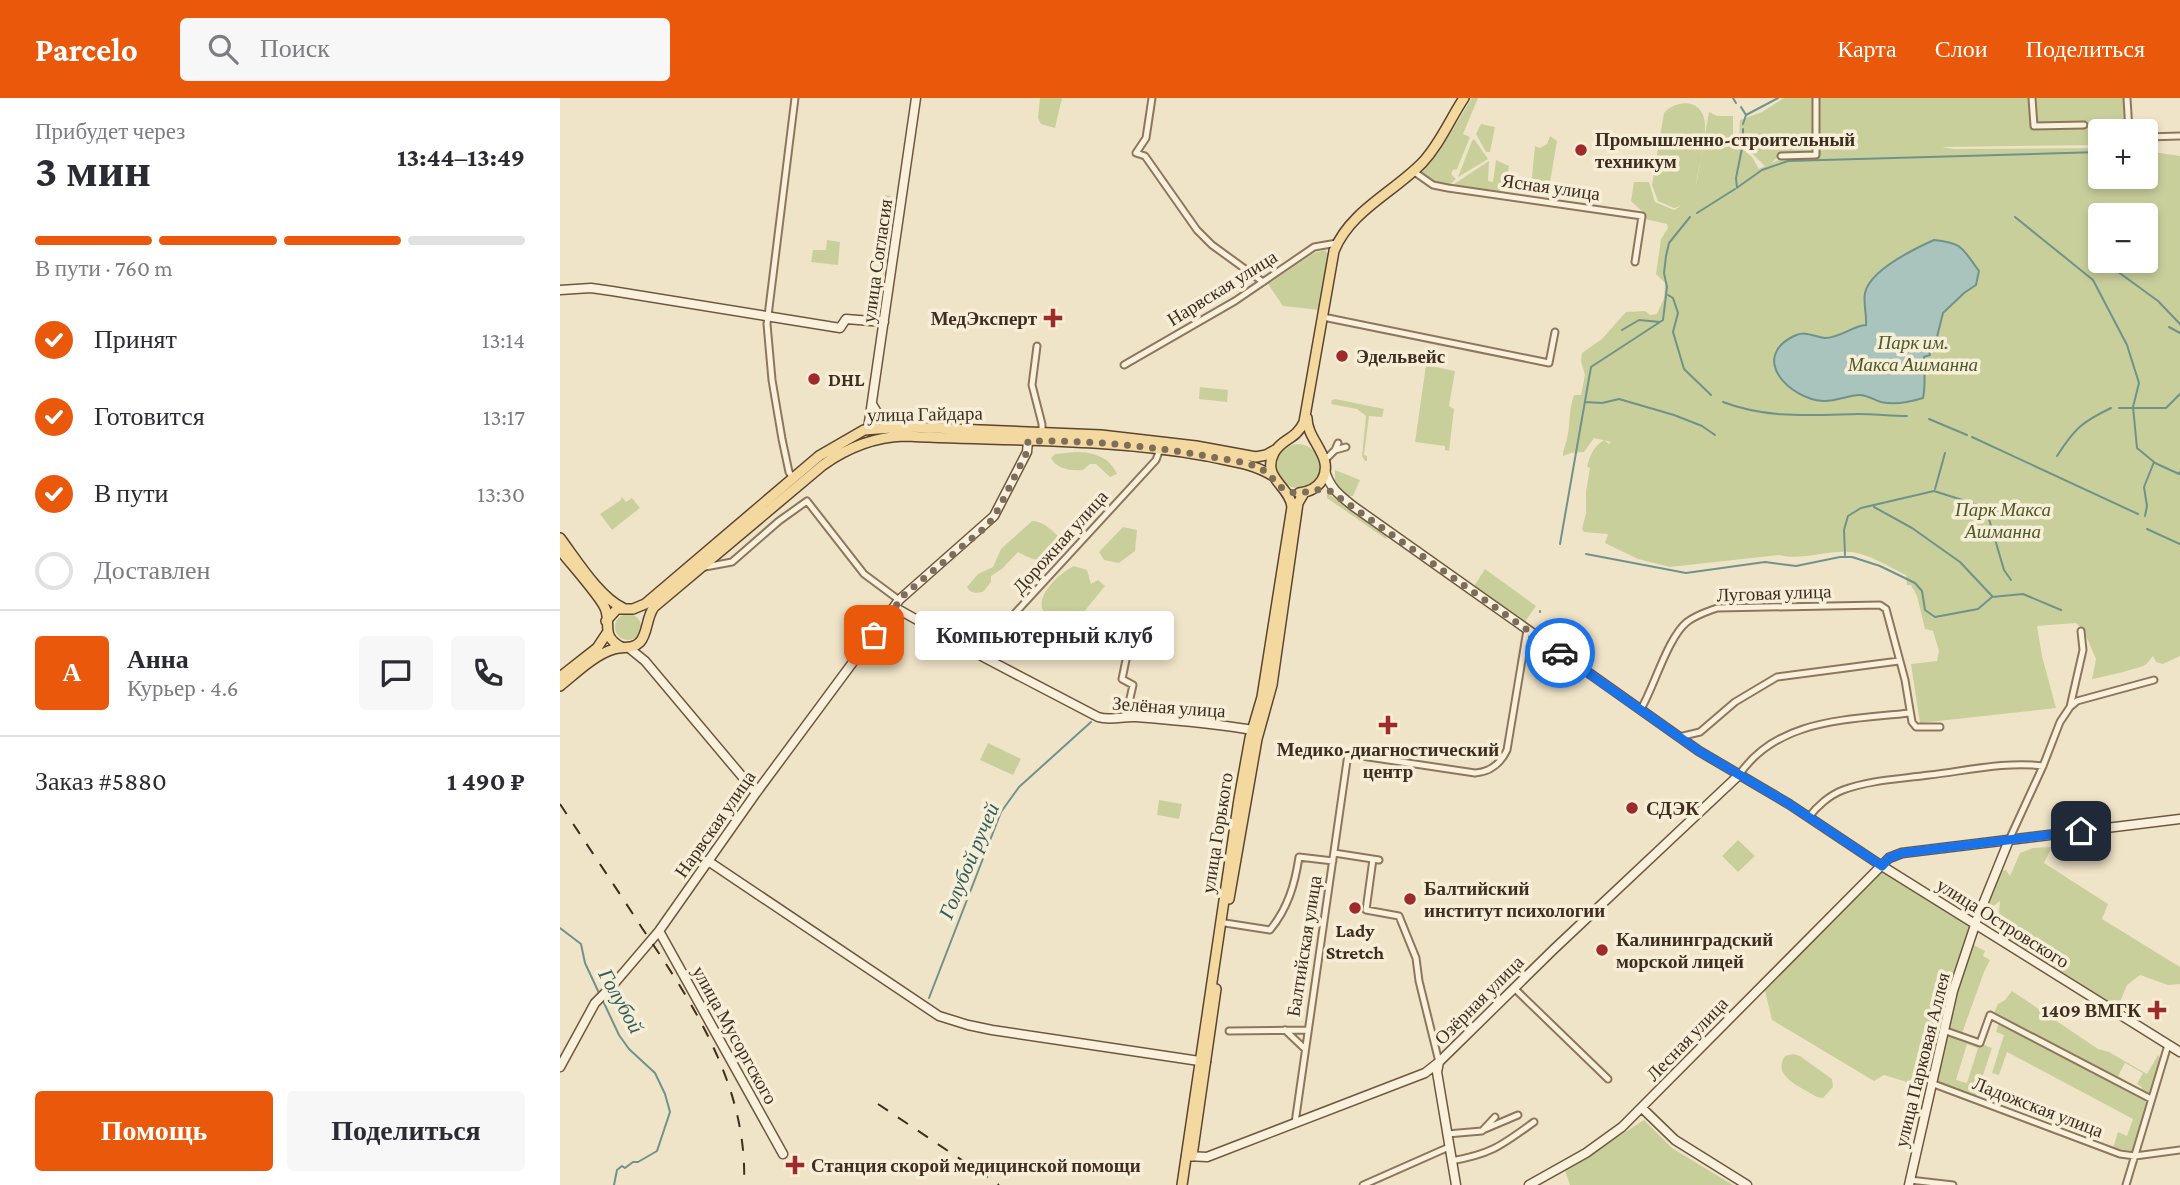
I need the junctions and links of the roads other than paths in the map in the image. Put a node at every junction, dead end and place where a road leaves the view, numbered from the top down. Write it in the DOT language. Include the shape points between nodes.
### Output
graph roads {
  1 [pos="795,98"];
  2 [pos="916,98"];
  3 [pos="1152,98"];
  4 [pos="1464,98"];
  5 [pos="1816,98"];
  6 [pos="2032,98"];
  7 [pos="2127,98"];
  8 [pos="2129,119"];
  9 [pos="2084,125"];
  10 [pos="2180,136"];
  11 [pos="2158,137"];
  12 [pos="1780,156"];
  13 [pos="1413,171"];
  14 [pos="1337,243"];
  15 [pos="1635,262"];
  16 [pos="1263,282"];
  17 [pos="560,290"];
  18 [pos="769,316"];
  19 [pos="1323,317"];
  20 [pos="884,322"];
  21 [pos="1555,332"];
  22 [pos="1037,346"];
  23 [pos="1124,365"];
  24 [pos="872,404"];
  25 [pos="1308,406"];
  26 [pos="896,428"];
  27 [pos="868,429"];
  28 [pos="1042,433"];
  29 [pos="1292,439"];
  30 [pos="871,441"];
  31 [pos="1028,441"];
  32 [pos="1338,443"];
  33 [pos="1346,447"];
  34 [pos="1319,448"];
  35 [pos="1160,449"];
  36 [pos="1276,449"];
  37 [pos="1335,450"];
  38 [pos="1325,460"];
  39 [pos="1325,471"];
  40 [pos="1273,476"];
  41 [pos="793,478"];
  42 [pos="1284,490"];
  43 [pos="1309,491"];
  44 [pos="1335,493"];
  45 [pos="560,538"];
  46 [pos="560,550"];
  47 [pos="699,569"];
  48 [pos="897,604"];
  49 [pos="628,608"];
  50 [pos="606,621"];
  51 [pos="646,625"];
  52 [pos="1527,630"];
  53 [pos="2081,631"];
  54 [pos="607,634"];
  55 [pos="642,640"];
  56 [pos="625,648"];
  57 [pos="1126,655"];
  58 [pos="986,659"];
  59 [pos="645,661"];
  60 [pos="1899,661"];
  61 [pos="560,677"];
  62 [pos="2154,680"];
  63 [pos="560,685"];
  64 [pos="2070,706"];
  65 [pos="1641,709"];
  66 [pos="1909,713"];
  67 [pos="1126,716"];
  68 [pos="1940,727"];
  69 [pos="1256,731"];
  70 [pos="1679,737"];
  71 [pos="2043,766"];
  72 [pos="1739,775"];
  73 [pos="756,793"];
  74 [pos="1809,817"];
  75 [pos="2180,819"];
  76 [pos="2008,840"];
  77 [pos="1334,853"];
  78 [pos="708,861"];
  79 [pos="1333,861"];
  80 [pos="1882,866"];
  81 [pos="1225,923"];
  82 [pos="1976,924"];
  83 [pos="659,931"];
  84 [pos="1514,988"];
  85 [pos="1285,1030"];
  86 [pos="1308,1030"];
  87 [pos="1943,1030"];
  88 [pos="1229,1031"];
  89 [pos="2168,1045"];
  90 [pos="1305,1049"];
  91 [pos="2180,1052"];
  92 [pos="1203,1062"];
  93 [pos="1438,1062"];
  94 [pos="560,1067"];
  95 [pos="1608,1079"];
  96 [pos="1931,1083"];
  97 [pos="2151,1099"];
  98 [pos="1642,1108"];
  99 [pos="1518,1115"];
  100 [pos="1495,1118"];
  101 [pos="1534,1122"];
  102 [pos="1295,1123"];
  103 [pos="1482,1131"];
  104 [pos="1447,1134"];
  105 [pos="1449,1147"];
  106 [pos="2180,1150"];
  107 [pos="783,1154"];
  108 [pos="2135,1156"];
  109 [pos="1189,1157"];
  110 [pos="1451,1161"];
  111 [pos="1910,1182"];
  112 [pos="1182,1185"];
  113 [pos="1188,1185"];
  114 [pos="1363,1185"];
  115 [pos="1456,1185"];
  116 [pos="1529,1185"];
  117 [pos="1747,1185"];
  118 [pos="1953,1185"];
  119 [pos="2126,1185"];
  1 -- 18 [label="street"];
  2 -- 20 [label="street, улица Согласия"];
  3 -- 16 [label="street" via="1146,138 1136,153 1145,156 1197,230"];
  4 -- 13 [label="main road" via="1429,155"];
  5 -- 12 [label="street" via="1816,155"];
  6 -- 9 [label="street" via="2034,126"];
  7 -- 8 [label="street"];
  10 -- 11 [label="street"];
  13 -- 14 [label="main road" via="1352,221"];
  13 -- 15 [label="street, Ясная улица" via="1433,185 1448,188 1642,216"];
  14 -- 16 [label="street, Нарвская улица" via="1314,247"];
  14 -- 19 [label="main road"];
  16 -- 23 [label="street, Нарвская улица"];
  17 -- 18 [label="street" via="590,288"];
  18 -- 20 [label="street" via="840,328 846,319"];
  18 -- 41 [label="street" via="772,380"];
  19 -- 21 [label="street" via="1549,363"];
  19 -- 25 [label="main road"];
  20 -- 24 [label="street, улица Согласия"];
  22 -- 28 [label="street" via="1032,385"];
  24 -- 26 [label="street" via="881,419"];
  24 -- 27 [label="street, улица Согласия"];
  25 -- 29 [label="main road" via="1303,425"];
  25 -- 34 [label="main road" via="1308,430"];
  26 -- 27 [label="main road, улица Гайдара"];
  26 -- 28 [label="main road, улица Гайдара"];
  27 -- 30 [label="main road"];
  27 -- 41 [label="main road, улица Гайдара" via="826,450"];
  28 -- 36 [label="main road, улица Гайдара" via="1168,442 1256,457"];
  29 -- 34 [label="main road"];
  29 -- 36 [label="main road"];
  30 -- 31 [label="main road, улица Гайдара" via="904,436"];
  30 -- 47 [label="main road, улица Гайдара" via="822,465"];
  31 -- 35 [label="main road, улица Гайдара"];
  31 -- 48 [label="street, Нарвская улица" via="1027,452 994,516"];
  32 -- 37 [label="street"];
  33 -- 37 [label="street"];
  34 -- 38 [label="main road"];
  35 -- 40 [label="main road, улица Гайдара" via="1255,466"];
  35 -- 58 [label="street, Дорожная улица" via="1156,460 1006,623"];
  36 -- 40 [label="main road" via="1271,461"];
  37 -- 38 [label="street"];
  38 -- 39 [label="main road"];
  39 -- 43 [label="main road, улица Горького"];
  39 -- 44 [label="street"];
  40 -- 42 [label="main road, улица Горького"];
  41 -- 49 [label="main road, улица Гайдара" via="653,598"];
  42 -- 43 [label="main road"];
  42 -- 69 [label="main road, улица Горького" via="1292,507"];
  43 -- 44 [label="street"];
  43 -- 69 [label="main road, улица Горького" via="1298,503 1272,685"];
  44 -- 52 [label="street"];
  45 -- 49 [label="main road" via="599,588"];
  46 -- 50 [label="main road" via="604,607"];
  47 -- 48 [label="street" via="732,562 807,501 864,574"];
  47 -- 51 [label="main road, улица Гайдара" via="654,607"];
  48 -- 58 [label="street, Зелёная улица"];
  48 -- 73 [label="street, Нарвская улица"];
  49 -- 50 [label="main road, улица Гайдара" via="617,609"];
  49 -- 51 [label="main road" via="640,613"];
  50 -- 54 [label="main road"];
  51 -- 55 [label="main road, улица Гайдара"];
  52 -- 65 [label="street"];
  52 -- 77 [label="street, Балтийская улица" via="1504,757 1491,769 1475,773 1348,754"];
  53 -- 64 [label="street, улица Парковая Аллея" via="2083,650"];
  54 -- 56 [label="main road"];
  54 -- 61 [label="main road" via="597,648"];
  55 -- 56 [label="main road"];
  55 -- 59 [label="street"];
  56 -- 59 [label="street"];
  56 -- 63 [label="main road" via="602,654"];
  57 -- 67 [label="street" via="1122,679 1133,685"];
  58 -- 67 [label="street, Зелёная улица" via="1098,717"];
  59 -- 73 [label="street"];
  60 -- 65 [label="street, Луговая улица" via="1886,609 1880,605 1717,607 1685,624"];
  60 -- 66 [label="street"];
  60 -- 70 [label="street" via="1777,677 1735,702 1700,732"];
  62 -- 64 [label="street"];
  64 -- 71 [label="street, улица Парковая Аллея"];
  65 -- 70 [label="street"];
  66 -- 68 [label="street" via="1916,727"];
  66 -- 72 [label="street" via="1815,724 1778,738"];
  67 -- 69 [label="street, Зелёная улица"];
  69 -- 81 [label="main road, улица Горького"];
  69 -- 92 [label="main road, улица Горького" via="1220,922"];
  70 -- 72 [label="street"];
  71 -- 74 [label="street" via="1861,784 1829,797"];
  71 -- 76 [label="street, улица Парковая Аллея"];
  72 -- 74 [label="street, улица Островского"];
  72 -- 84 [label="street, Озёрная улица"];
  73 -- 78 [label="street, Нарвская улица"];
  74 -- 80 [label="street, улица Островского"];
  75 -- 76 [label="street, Лесная улица"];
  76 -- 80 [label="street, Лесная улица" via="1902,853"];
  76 -- 82 [label="street, улица Парковая Аллея"];
  77 -- 79 [label="street, Балтийская улица"];
  77 -- 93 [label="street" via="1376,860 1366,910 1399,916 1416,958"];
  78 -- 83 [label="street, Нарвская улица"];
  78 -- 92 [label="street" via="939,1016 992,1030"];
  79 -- 81 [label="street" via="1299,857 1294,886 1270,930"];
  79 -- 86 [label="street, Балтийская улица"];
  80 -- 82 [label="street, улица Островского"];
  80 -- 98 [label="street, Лесная улица"];
  81 -- 92 [label="main road, улица Горького"];
  82 -- 87 [label="street, улица Парковая Аллея"];
  82 -- 89 [label="street, улица Островского"];
  83 -- 94 [label="street, Нарвская улица" via="601,997"];
  83 -- 107 [label="street, улица Мусоргского"];
  84 -- 93 [label="street, Озёрная улица"];
  84 -- 95 [label="street"];
  85 -- 86 [label="street"];
  85 -- 88 [label="street"];
  85 -- 90 [label="street"];
  86 -- 90 [label="street, Балтийская улица"];
  87 -- 96 [label="street, улица Парковая Аллея"];
  87 -- 97 [label="street" via="1980,1043 1990,1016"];
  89 -- 91 [label="street, улица Островского"];
  89 -- 97 [label="street"];
  90 -- 102 [label="street, Балтийская улица"];
  92 -- 109 [label="main road, улица Горького"];
  93 -- 102 [label="street, Озёрная улица" via="1425,1073"];
  93 -- 104 [label="street"];
  96 -- 108 [label="street, Ладожская улица" via="2095,1146"];
  96 -- 111 [label="street, улица Парковая Аллея"];
  97 -- 108 [label="street"];
  98 -- 116 [label="street, Лесная улица" via="1608,1139"];
  98 -- 117 [label="street" via="1675,1140"];
  99 -- 103 [label="street"];
  100 -- 103 [label="street"];
  101 -- 110 [label="street" via="1496,1150"];
  102 -- 109 [label="street, Озёрная улица" via="1207,1157"];
  103 -- 104 [label="street"];
  104 -- 105 [label="street"];
  105 -- 110 [label="street"];
  105 -- 114 [label="street"];
  106 -- 108 [label="street"];
  108 -- 119 [label="street"];
  109 -- 112 [label="main road, улица Горького"];
  109 -- 113 [label="main road, улица Горького"];
  110 -- 115 [label="street"];
  111 -- 118 [label="street"];
}
